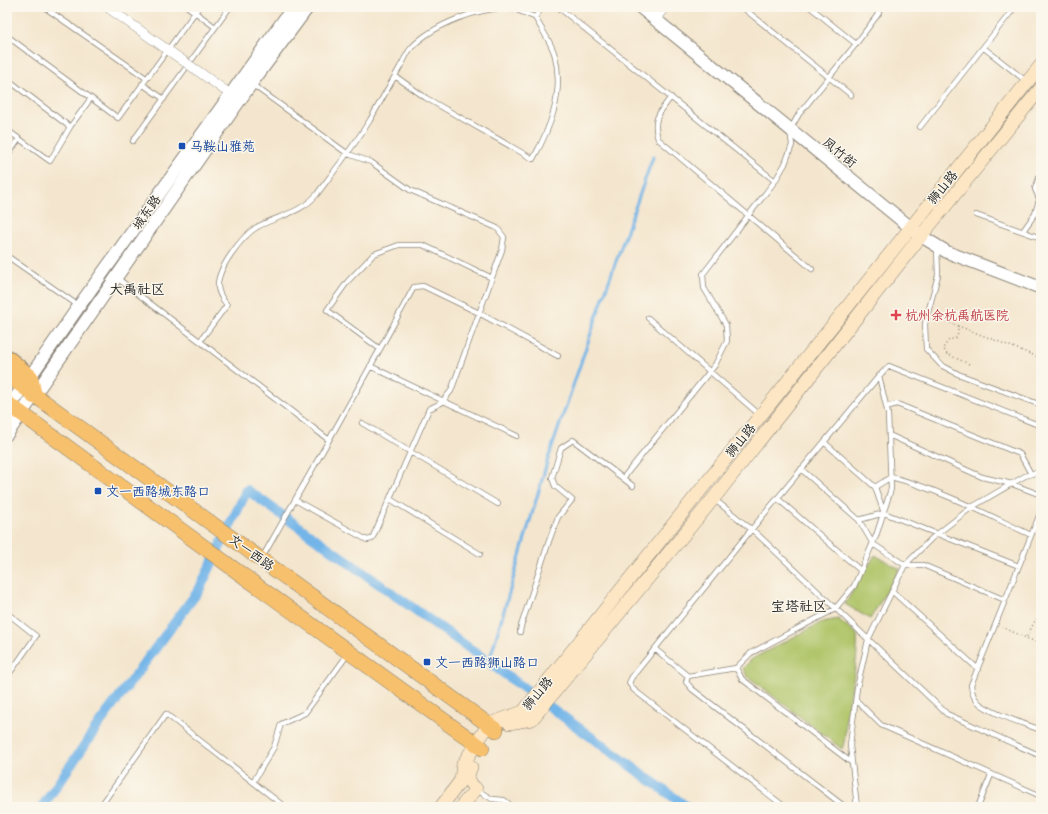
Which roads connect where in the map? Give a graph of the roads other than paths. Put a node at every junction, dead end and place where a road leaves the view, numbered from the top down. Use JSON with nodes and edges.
{"nodes":[{"id":1,"x":44,"y":7,"type":"edge"},
{"id":2,"x":107,"y":7,"type":"edge"},
{"id":3,"x":188,"y":7,"type":"edge"},
{"id":4,"x":199,"y":7,"type":"edge"},
{"id":5,"x":230,"y":7,"type":"edge"},
{"id":6,"x":293,"y":7,"type":"edge"},
{"id":7,"x":308,"y":7,"type":"edge"},
{"id":8,"x":543,"y":7,"type":"edge"},
{"id":9,"x":558,"y":7,"type":"edge"},
{"id":10,"x":640,"y":7,"type":"edge"},
{"id":11,"x":665,"y":7,"type":"edge"},
{"id":12,"x":742,"y":7,"type":"edge"},
{"id":13,"x":810,"y":7,"type":"edge"},
{"id":14,"x":872,"y":7,"type":"edge"},
{"id":15,"x":1015,"y":7,"type":"edge"},
{"id":16,"x":195,"y":12,"type":"junction"},
{"id":17,"x":535,"y":18,"type":"junction"},
{"id":18,"x":655,"y":19,"type":"junction"},
{"id":19,"x":215,"y":27,"type":"junction"},
{"id":20,"x":7,"y":36,"type":"edge"},
{"id":21,"x":856,"y":44,"type":"junction"},
{"id":22,"x":984,"y":48,"type":"junction"},
{"id":23,"x":167,"y":49,"type":"junction"},
{"id":24,"x":1041,"y":65,"type":"edge"},
{"id":25,"x":395,"y":76,"type":"junction"},
{"id":26,"x":146,"y":78,"type":"junction"},
{"id":27,"x":7,"y":79,"type":"edge"},
{"id":28,"x":829,"y":79,"type":"junction"},
{"id":29,"x":1027,"y":82,"type":"junction"},
{"id":30,"x":142,"y":84,"type":"junction"},
{"id":31,"x":252,"y":84,"type":"junction"},
{"id":32,"x":1041,"y":88,"type":"edge"},
{"id":33,"x":230,"y":94,"type":"junction"},
{"id":34,"x":852,"y":95,"type":"dead end"},
{"id":35,"x":671,"y":97,"type":"junction"},
{"id":36,"x":91,"y":98,"type":"junction"},
{"id":37,"x":164,"y":99,"type":"junction"},
{"id":38,"x":70,"y":127,"type":"junction"},
{"id":39,"x":920,"y":127,"type":"dead end"},
{"id":40,"x":7,"y":130,"type":"edge"},
{"id":41,"x":790,"y":130,"type":"junction"},
{"id":42,"x":19,"y":139,"type":"junction"},
{"id":43,"x":133,"y":141,"type":"dead end"},
{"id":44,"x":348,"y":154,"type":"junction"},
{"id":45,"x":7,"y":156,"type":"edge"},
{"id":46,"x":1041,"y":171,"type":"edge"},
{"id":47,"x":775,"y":181,"type":"junction"},
{"id":48,"x":1040,"y":201,"type":"edge"},
{"id":49,"x":976,"y":215,"type":"dead end"},
{"id":50,"x":748,"y":216,"type":"junction"},
{"id":51,"x":910,"y":226,"type":"junction"},
{"id":52,"x":1023,"y":232,"type":"junction"},
{"id":53,"x":920,"y":236,"type":"junction"},
{"id":54,"x":1041,"y":238,"type":"edge"},
{"id":55,"x":937,"y":246,"type":"junction"},
{"id":56,"x":7,"y":256,"type":"edge"},
{"id":57,"x":812,"y":269,"type":"dead end"},
{"id":58,"x":117,"y":278,"type":"junction"},
{"id":59,"x":492,"y":278,"type":"junction"},
{"id":60,"x":1041,"y":288,"type":"edge"},
{"id":61,"x":79,"y":306,"type":"junction"},
{"id":62,"x":479,"y":313,"type":"junction"},
{"id":63,"x":648,"y":318,"type":"dead end"},
{"id":64,"x":200,"y":341,"type":"junction"},
{"id":65,"x":380,"y":349,"type":"junction"},
{"id":66,"x":558,"y":356,"type":"dead end"},
{"id":67,"x":7,"y":358,"type":"edge"},
{"id":68,"x":370,"y":366,"type":"junction"},
{"id":69,"x":709,"y":372,"type":"junction"},
{"id":70,"x":7,"y":375,"type":"edge"},
{"id":71,"x":879,"y":376,"type":"junction"},
{"id":72,"x":29,"y":386,"type":"junction"},
{"id":73,"x":442,"y":401,"type":"junction"},
{"id":74,"x":1041,"y":405,"type":"edge"},
{"id":75,"x":886,"y":407,"type":"junction"},
{"id":76,"x":11,"y":409,"type":"edge"},
{"id":77,"x":760,"y":415,"type":"junction"},
{"id":78,"x":362,"y":423,"type":"dead end"},
{"id":79,"x":1041,"y":426,"type":"edge"},
{"id":80,"x":7,"y":434,"type":"edge"},
{"id":81,"x":889,"y":435,"type":"junction"},
{"id":82,"x":516,"y":436,"type":"dead end"},
{"id":83,"x":329,"y":440,"type":"junction"},
{"id":84,"x":824,"y":442,"type":"junction"},
{"id":85,"x":410,"y":453,"type":"junction"},
{"id":86,"x":801,"y":469,"type":"junction"},
{"id":87,"x":1041,"y":471,"type":"edge"},
{"id":88,"x":1031,"y":474,"type":"junction"},
{"id":89,"x":891,"y":477,"type":"junction"},
{"id":90,"x":623,"y":478,"type":"junction"},
{"id":91,"x":1012,"y":484,"type":"junction"},
{"id":92,"x":633,"y":486,"type":"dead end"},
{"id":93,"x":875,"y":487,"type":"junction"},
{"id":94,"x":1041,"y":495,"type":"edge"},
{"id":95,"x":778,"y":498,"type":"junction"},
{"id":96,"x":390,"y":499,"type":"junction"},
{"id":97,"x":713,"y":499,"type":"junction"},
{"id":98,"x":295,"y":500,"type":"junction"},
{"id":99,"x":498,"y":504,"type":"dead end"},
{"id":100,"x":972,"y":507,"type":"junction"},
{"id":101,"x":1041,"y":512,"type":"edge"},
{"id":102,"x":884,"y":513,"type":"junction"},
{"id":103,"x":859,"y":520,"type":"junction"},
{"id":104,"x":751,"y":530,"type":"junction"},
{"id":105,"x":938,"y":534,"type":"junction"},
{"id":106,"x":1031,"y":535,"type":"junction"},
{"id":107,"x":873,"y":544,"type":"junction"},
{"id":108,"x":480,"y":554,"type":"dead end"},
{"id":109,"x":257,"y":556,"type":"junction"},
{"id":110,"x":905,"y":565,"type":"junction"},
{"id":111,"x":1019,"y":566,"type":"junction"},
{"id":112,"x":860,"y":570,"type":"junction"},
{"id":113,"x":892,"y":591,"type":"junction"},
{"id":114,"x":1006,"y":600,"type":"junction"},
{"id":115,"x":835,"y":609,"type":"junction"},
{"id":116,"x":7,"y":613,"type":"edge"},
{"id":117,"x":520,"y":632,"type":"dead end"},
{"id":118,"x":868,"y":640,"type":"junction"},
{"id":119,"x":655,"y":649,"type":"junction"},
{"id":120,"x":349,"y":653,"type":"junction"},
{"id":121,"x":736,"y":668,"type":"junction"},
{"id":122,"x":978,"y":669,"type":"junction"},
{"id":123,"x":688,"y":676,"type":"junction"},
{"id":124,"x":7,"y":677,"type":"edge"},
{"id":125,"x":553,"y":684,"type":"junction"},
{"id":126,"x":856,"y":700,"type":"junction"},
{"id":127,"x":493,"y":727,"type":"junction"},
{"id":128,"x":1041,"y":730,"type":"edge"},
{"id":129,"x":479,"y":746,"type":"junction"},
{"id":130,"x":1041,"y":756,"type":"edge"},
{"id":131,"x":852,"y":763,"type":"junction"},
{"id":132,"x":991,"y":776,"type":"junction"},
{"id":133,"x":253,"y":782,"type":"junction"},
{"id":134,"x":476,"y":789,"type":"junction"},
{"id":135,"x":1041,"y":796,"type":"edge"},
{"id":136,"x":100,"y":807,"type":"edge"},
{"id":137,"x":285,"y":807,"type":"edge"},
{"id":138,"x":441,"y":807,"type":"edge"},
{"id":139,"x":461,"y":807,"type":"edge"},
{"id":140,"x":513,"y":807,"type":"edge"},
{"id":141,"x":785,"y":807,"type":"edge"},
{"id":142,"x":845,"y":807,"type":"edge"},
{"id":143,"x":857,"y":807,"type":"edge"},
{"id":144,"x":978,"y":807,"type":"edge"}],
"edges":[{"from":1,"to":26,"type":"lane"},
{"from":2,"to":23,"type":"street"},
{"from":3,"to":16,"type":"lane"},
{"from":4,"to":16,"type":"lane"},
{"from":5,"to":19,"type":"lane"},
{"from":6,"to":33,"type":"street","name":"城东路"},
{"from":7,"to":31,"type":"street","name":"城东路"},
{"from":8,"to":17,"type":"lane"},
{"from":9,"to":35,"type":"lane"},
{"from":10,"to":18,"type":"street","name":"凤竹街"},
{"from":11,"to":18,"type":"street"},
{"from":12,"to":28,"type":"lane"},
{"from":13,"to":21,"type":"lane"},
{"from":14,"to":21,"type":"lane"},
{"from":15,"to":22,"type":"lane"},
{"from":16,"to":19,"type":"lane"},
{"from":16,"to":23,"type":"lane"},
{"from":17,"to":25,"type":"lane"},
{"from":17,"to":25,"type":"lane"},
{"from":18,"to":41,"type":"street","name":"凤竹街"},
{"from":19,"to":37,"type":"lane"},
{"from":20,"to":36,"type":"lane"},
{"from":21,"to":28,"type":"lane"},
{"from":22,"to":29,"type":"lane"},
{"from":22,"to":39,"type":"lane"},
{"from":23,"to":26,"type":"lane"},
{"from":23,"to":33,"type":"street","bridge":true},
{"from":24,"to":29,"type":"main road","name":"狮山路"},
{"from":25,"to":44,"type":"lane"},
{"from":26,"to":30,"type":"lane"},
{"from":27,"to":38,"type":"lane"},
{"from":28,"to":34,"type":"lane"},
{"from":28,"to":41,"type":"lane"},
{"from":29,"to":51,"type":"main road","name":"狮山路"},
{"from":30,"to":36,"type":"lane"},
{"from":30,"to":37,"type":"lane"},
{"from":31,"to":44,"type":"lane"},
{"from":31,"to":58,"type":"street","name":"城东路"},
{"from":32,"to":53,"type":"main road","name":"狮山路"},
{"from":33,"to":61,"type":"street","name":"城东路"},
{"from":35,"to":47,"type":"lane"},
{"from":35,"to":50,"type":"lane"},
{"from":36,"to":38,"type":"lane"},
{"from":37,"to":43,"type":"lane"},
{"from":38,"to":42,"type":"lane"},
{"from":40,"to":42,"type":"lane"},
{"from":41,"to":47,"type":"lane"},
{"from":41,"to":51,"type":"street","name":"凤竹街"},
{"from":42,"to":45,"type":"lane"},
{"from":44,"to":59,"type":"lane"},
{"from":44,"to":64,"type":"lane"},
{"from":46,"to":48,"type":"lane"},
{"from":47,"to":50,"type":"lane"},
{"from":48,"to":52,"type":"lane"},
{"from":49,"to":52,"type":"lane"},
{"from":50,"to":57,"type":"lane"},
{"from":50,"to":69,"type":"lane"},
{"from":51,"to":53,"type":"street","name":"凤竹街"},
{"from":51,"to":77,"type":"main road","name":"狮山路"},
{"from":52,"to":54,"type":"lane"},
{"from":53,"to":55,"type":"street","name":"凤竹街"},
{"from":53,"to":97,"type":"main road","name":"狮山路"},
{"from":55,"to":60,"type":"street","name":"凤竹街"},
{"from":55,"to":74,"type":"lane"},
{"from":56,"to":61,"type":"lane"},
{"from":58,"to":64,"type":"lane"},
{"from":58,"to":72,"type":"street","name":"城东路"},
{"from":59,"to":62,"type":"lane"},
{"from":59,"to":65,"type":"lane"},
{"from":61,"to":72,"type":"street","name":"城东路"},
{"from":62,"to":65,"type":"lane"},
{"from":62,"to":66,"type":"lane"},
{"from":62,"to":73,"type":"lane"},
{"from":63,"to":69,"type":"lane"},
{"from":64,"to":83,"type":"lane"},
{"from":65,"to":68,"type":"lane"},
{"from":67,"to":72,"type":"highway"},
{"from":68,"to":73,"type":"lane"},
{"from":68,"to":83,"type":"lane"},
{"from":69,"to":77,"type":"lane"},
{"from":69,"to":90,"type":"lane"},
{"from":70,"to":72,"type":"main road","name":"文一西路"},
{"from":71,"to":75,"type":"lane"},
{"from":71,"to":79,"type":"lane"},
{"from":71,"to":84,"type":"lane"},
{"from":72,"to":76,"type":"street","name":"城东路"},
{"from":72,"to":109,"type":"main road","name":"文一西路"},
{"from":73,"to":82,"type":"lane"},
{"from":73,"to":85,"type":"lane"},
{"from":75,"to":81,"type":"lane"},
{"from":75,"to":88,"type":"lane"},
{"from":76,"to":80,"type":"street","name":"城东路"},
{"from":76,"to":120,"type":"main road","name":"文一西路"},
{"from":77,"to":125,"type":"main road","name":"狮山路"},
{"from":78,"to":85,"type":"lane"},
{"from":81,"to":89,"type":"lane"},
{"from":81,"to":91,"type":"lane"},
{"from":83,"to":98,"type":"lane"},
{"from":84,"to":86,"type":"lane"},
{"from":84,"to":93,"type":"lane"},
{"from":85,"to":96,"type":"lane"},
{"from":85,"to":99,"type":"lane"},
{"from":86,"to":95,"type":"lane"},
{"from":86,"to":103,"type":"lane"},
{"from":87,"to":88,"type":"lane"},
{"from":88,"to":91,"type":"lane"},
{"from":89,"to":93,"type":"lane"},
{"from":89,"to":100,"type":"lane"},
{"from":89,"to":102,"type":"lane"},
{"from":90,"to":92,"type":"lane"},
{"from":90,"to":117,"type":"lane"},
{"from":91,"to":94,"type":"lane"},
{"from":91,"to":100,"type":"lane"},
{"from":93,"to":102,"type":"lane"},
{"from":95,"to":104,"type":"lane"},
{"from":95,"to":112,"type":"lane"},
{"from":96,"to":98,"type":"lane"},
{"from":96,"to":108,"type":"lane"},
{"from":97,"to":104,"type":"lane"},
{"from":97,"to":125,"type":"main road","name":"狮山路"},
{"from":98,"to":109,"type":"lane"},
{"from":100,"to":105,"type":"lane"},
{"from":100,"to":106,"type":"lane"},
{"from":101,"to":106,"type":"lane"},
{"from":102,"to":103,"type":"lane"},
{"from":102,"to":105,"type":"lane"},
{"from":102,"to":107,"type":"lane"},
{"from":103,"to":107,"type":"lane"},
{"from":104,"to":115,"type":"lane"},
{"from":104,"to":119,"type":"lane"},
{"from":105,"to":110,"type":"lane"},
{"from":105,"to":111,"type":"lane"},
{"from":106,"to":111,"type":"lane"},
{"from":107,"to":110,"type":"lane"},
{"from":107,"to":112,"type":"lane"},
{"from":109,"to":127,"type":"main road","name":"文一西路"},
{"from":110,"to":113,"type":"lane"},
{"from":110,"to":114,"type":"lane"},
{"from":111,"to":114,"type":"lane"},
{"from":112,"to":115,"type":"lane"},
{"from":113,"to":118,"type":"lane"},
{"from":113,"to":122,"type":"lane"},
{"from":114,"to":122,"type":"lane"},
{"from":115,"to":118,"type":"lane"},
{"from":115,"to":121,"type":"lane"},
{"from":116,"to":124,"type":"lane"},
{"from":118,"to":126,"type":"lane"},
{"from":118,"to":130,"type":"lane"},
{"from":119,"to":123,"type":"lane"},
{"from":119,"to":141,"type":"lane"},
{"from":120,"to":129,"type":"main road","name":"文一西路"},
{"from":120,"to":133,"type":"lane"},
{"from":121,"to":123,"type":"lane"},
{"from":121,"to":131,"type":"lane"},
{"from":122,"to":128,"type":"lane"},
{"from":123,"to":142,"type":"lane"},
{"from":125,"to":127,"type":"main road","name":"狮山路"},
{"from":126,"to":131,"type":"lane"},
{"from":126,"to":132,"type":"lane"},
{"from":127,"to":129,"type":"main road"},
{"from":129,"to":134,"type":"main road"},
{"from":129,"to":138,"type":"main road"},
{"from":131,"to":143,"type":"lane"},
{"from":132,"to":135,"type":"lane"},
{"from":132,"to":144,"type":"lane"},
{"from":133,"to":136,"type":"lane"},
{"from":133,"to":137,"type":"lane"},
{"from":134,"to":139,"type":"main road"},
{"from":134,"to":140,"type":"lane"}]}
